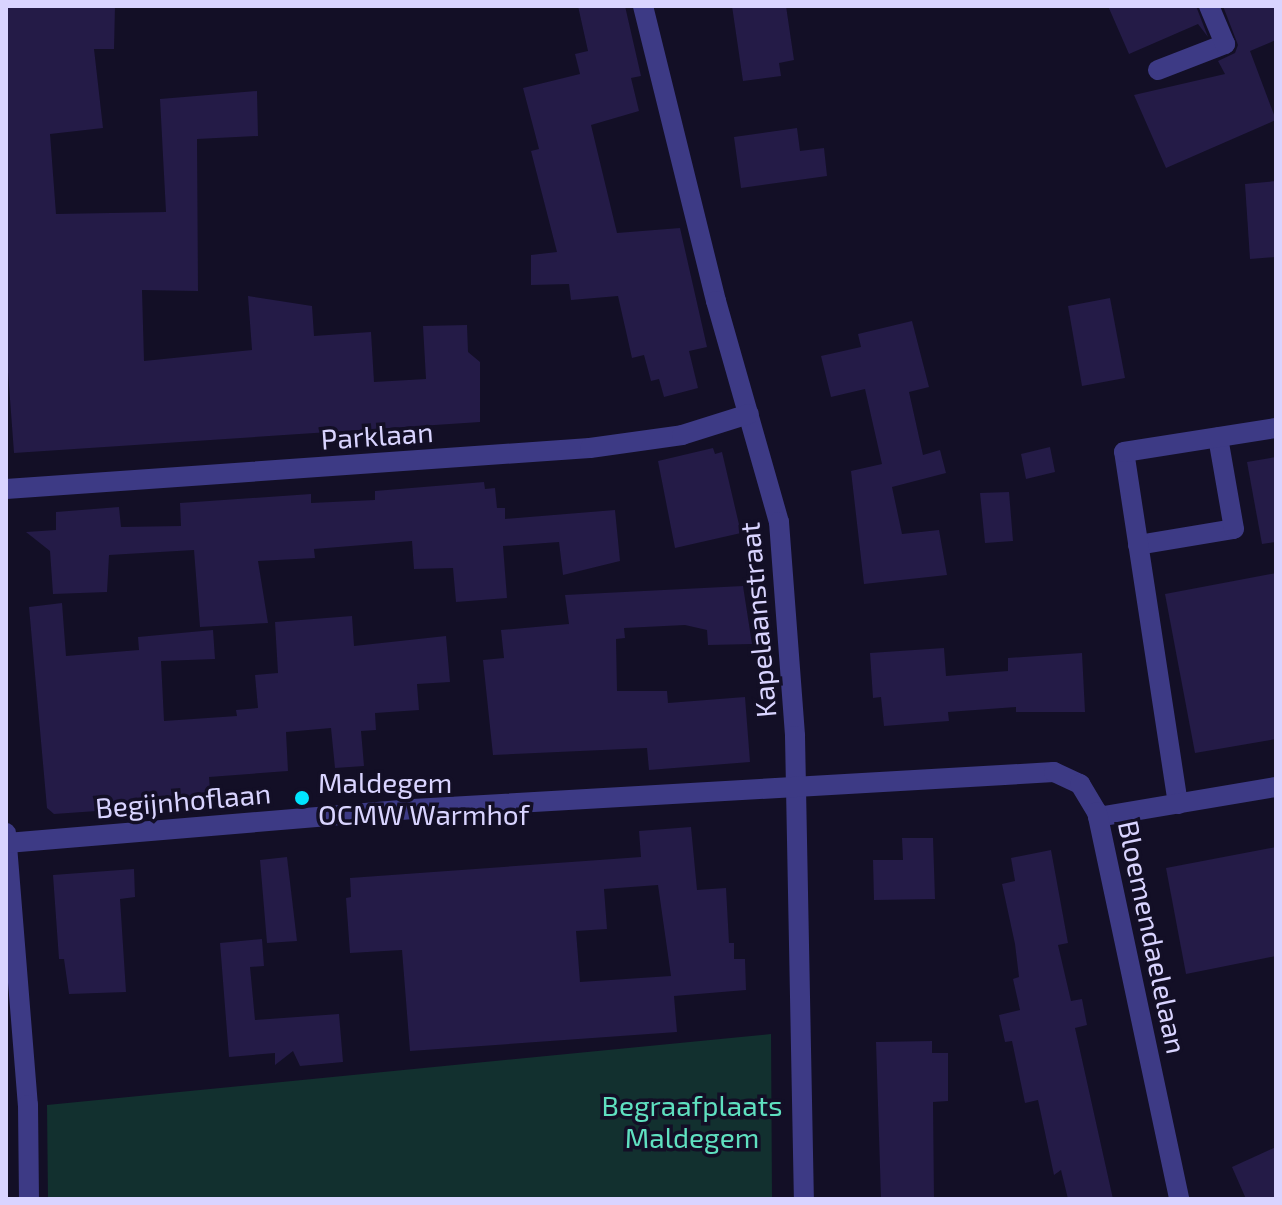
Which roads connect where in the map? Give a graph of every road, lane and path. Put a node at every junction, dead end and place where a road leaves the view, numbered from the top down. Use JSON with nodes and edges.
{"nodes":[{"id":1,"x":643,"y":6,"type":"edge"},
{"id":2,"x":1209,"y":6,"type":"edge"},
{"id":3,"x":1158,"y":70,"type":"dead end"},
{"id":4,"x":749,"y":414,"type":"junction"},
{"id":5,"x":1276,"y":428,"type":"edge"},
{"id":6,"x":1218,"y":437,"type":"junction"},
{"id":7,"x":6,"y":489,"type":"edge"},
{"id":8,"x":1138,"y":545,"type":"junction"},
{"id":9,"x":795,"y":787,"type":"junction"},
{"id":10,"x":1276,"y":787,"type":"edge"},
{"id":11,"x":1178,"y":804,"type":"junction"},
{"id":12,"x":1098,"y":817,"type":"junction"},
{"id":13,"x":6,"y":833,"type":"edge"},
{"id":14,"x":7,"y":843,"type":"edge"},
{"id":15,"x":29,"y":1199,"type":"edge"},
{"id":16,"x":804,"y":1199,"type":"edge"},
{"id":17,"x":1179,"y":1199,"type":"edge"}],
"edges":[{"from":1,"to":4,"type":"street","name":"Kapelaanstraat"},
{"from":2,"to":3,"type":"street"},
{"from":4,"to":7,"type":"street","name":"Parklaan"},
{"from":4,"to":9,"type":"street","name":"Kapelaanstraat"},
{"from":5,"to":6,"type":"street"},
{"from":6,"to":8,"type":"street"},
{"from":6,"to":8,"type":"street"},
{"from":8,"to":11,"type":"street"},
{"from":9,"to":12,"type":"street","name":"Bloemendaelelaan"},
{"from":9,"to":14,"type":"street","name":"Begijnhoflaan"},
{"from":9,"to":16,"type":"street","name":"Kapelaanstraat"},
{"from":10,"to":11,"type":"street"},
{"from":11,"to":12,"type":"street"},
{"from":12,"to":17,"type":"street","name":"Bloemendaelelaan"},
{"from":13,"to":14,"type":"street"},
{"from":14,"to":15,"type":"street"}]}
